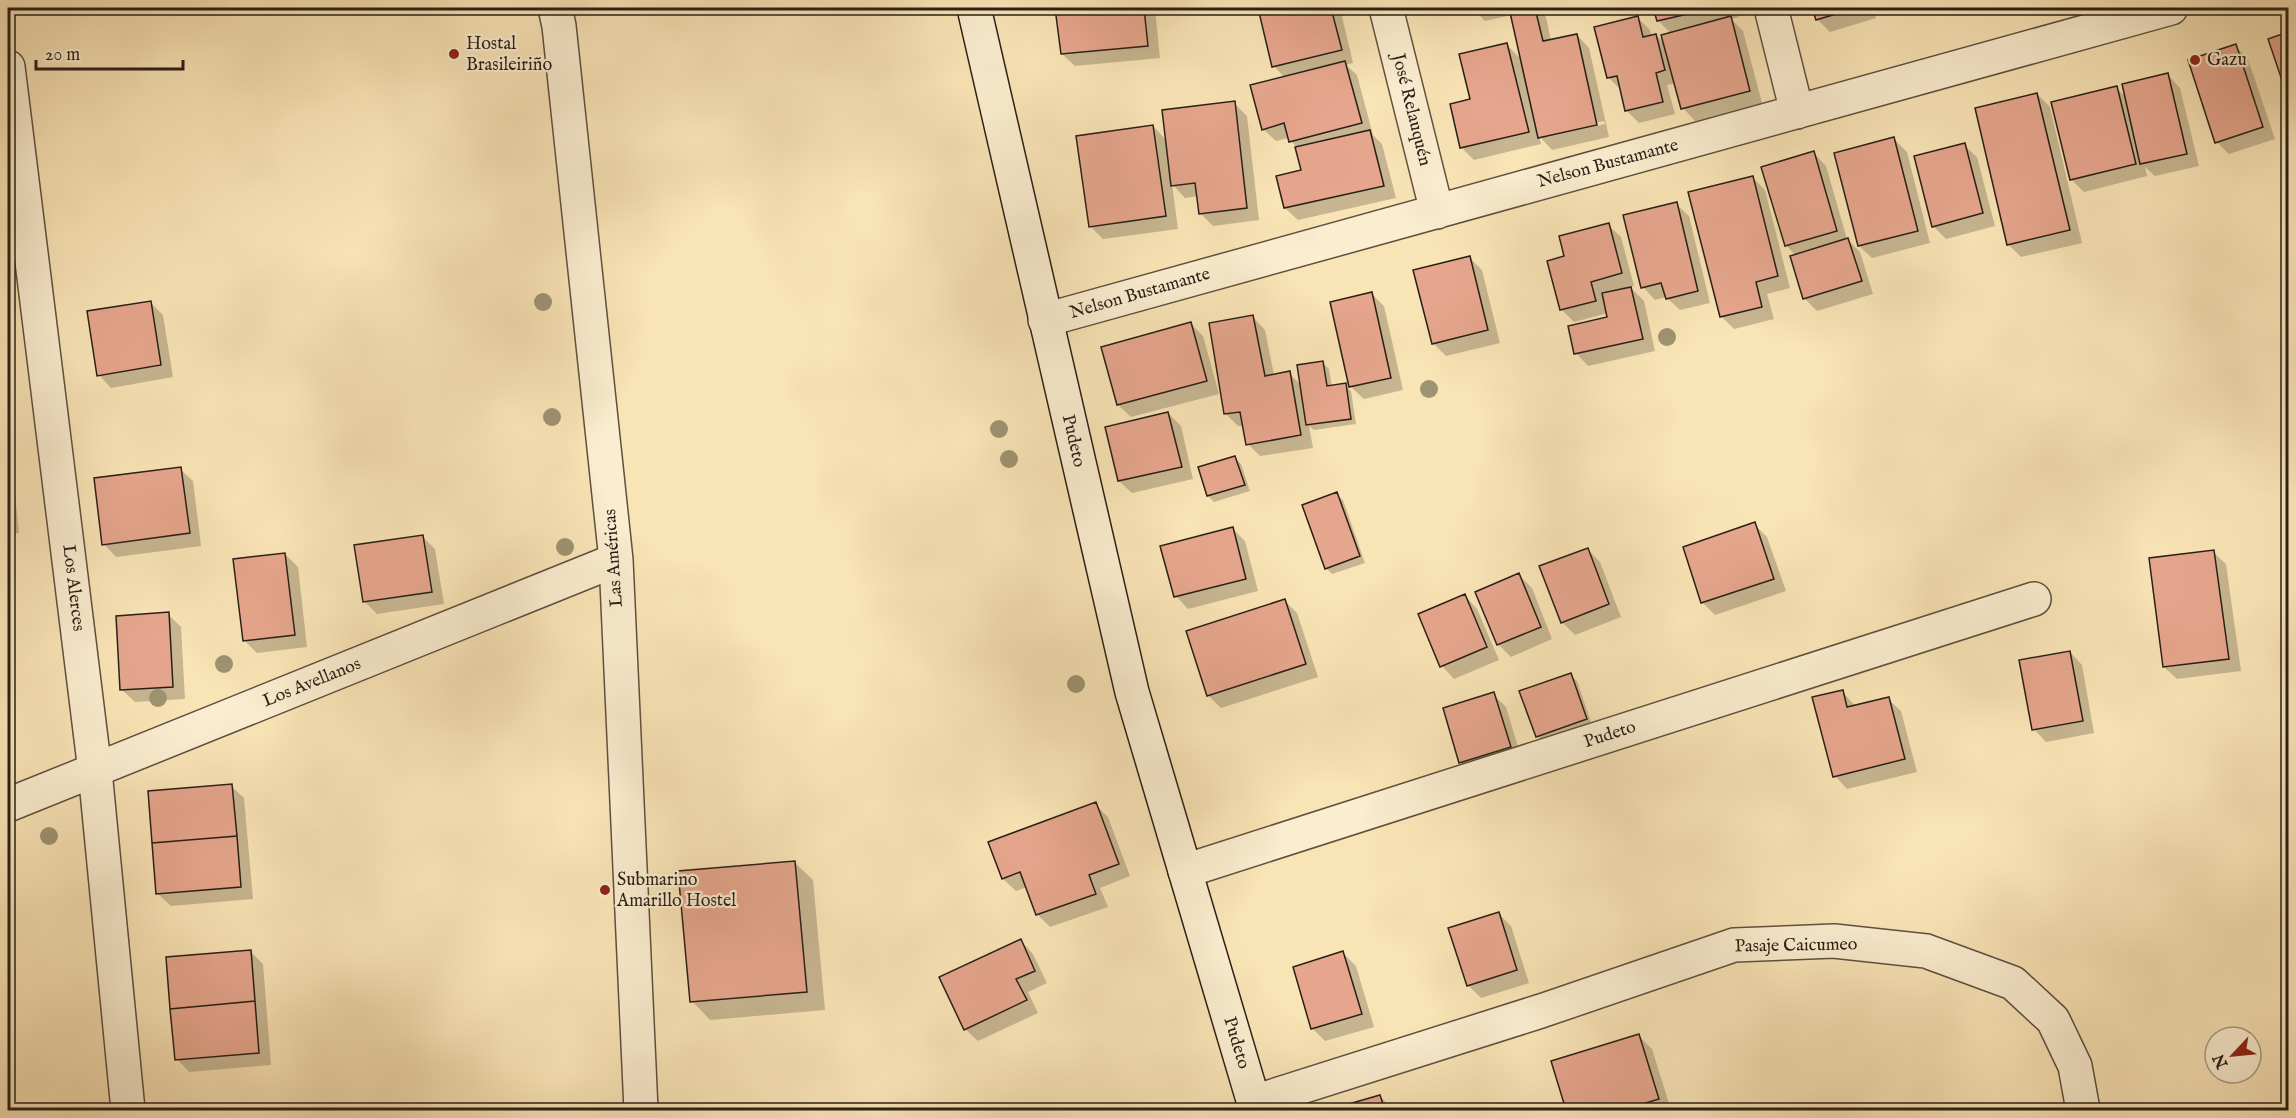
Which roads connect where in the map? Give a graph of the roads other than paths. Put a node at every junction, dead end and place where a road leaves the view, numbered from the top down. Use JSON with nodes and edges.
{"nodes":[{"id":1,"x":555,"y":8,"type":"edge"},
{"id":2,"x":974,"y":8,"type":"edge"},
{"id":3,"x":1386,"y":8,"type":"edge"},
{"id":4,"x":1771,"y":8,"type":"edge"},
{"id":5,"x":2171,"y":8,"type":"edge"},
{"id":6,"x":8,"y":67,"type":"edge"},
{"id":7,"x":1797,"y":112,"type":"junction"},
{"id":8,"x":1437,"y":212,"type":"junction"},
{"id":9,"x":1045,"y":320,"type":"junction"},
{"id":10,"x":616,"y":560,"type":"junction"},
{"id":11,"x":2034,"y":599,"type":"dead end"},
{"id":12,"x":95,"y":771,"type":"junction"},
{"id":13,"x":8,"y":805,"type":"edge"},
{"id":14,"x":1185,"y":872,"type":"junction"},
{"id":15,"x":1255,"y":1106,"type":"edge"},
{"id":16,"x":128,"y":1110,"type":"edge"},
{"id":17,"x":641,"y":1110,"type":"edge"},
{"id":18,"x":2083,"y":1110,"type":"edge"}],
"edges":[{"from":1,"to":10,"type":"street","name":"Las Américas"},
{"from":2,"to":9,"type":"street","name":"Pudeto"},
{"from":3,"to":8,"type":"street","name":"José Relauquén"},
{"from":4,"to":7,"type":"street"},
{"from":5,"to":7,"type":"street","name":"Nelson Bustamante"},
{"from":6,"to":12,"type":"street","name":"Los Alerces"},
{"from":7,"to":8,"type":"street","name":"Nelson Bustamante"},
{"from":8,"to":9,"type":"street","name":"Nelson Bustamante"},
{"from":9,"to":14,"type":"street","name":"Pudeto"},
{"from":10,"to":12,"type":"street","name":"Los Avellanos"},
{"from":10,"to":17,"type":"street","name":"Las Américas"},
{"from":11,"to":14,"type":"street","name":"Pudeto"},
{"from":12,"to":13,"type":"street","name":"Los Avellanos"},
{"from":12,"to":16,"type":"street","name":"Los Alerces"},
{"from":14,"to":15,"type":"street","name":"Pudeto"},
{"from":15,"to":18,"type":"street","name":"Pasaje Caicumeo"}]}
